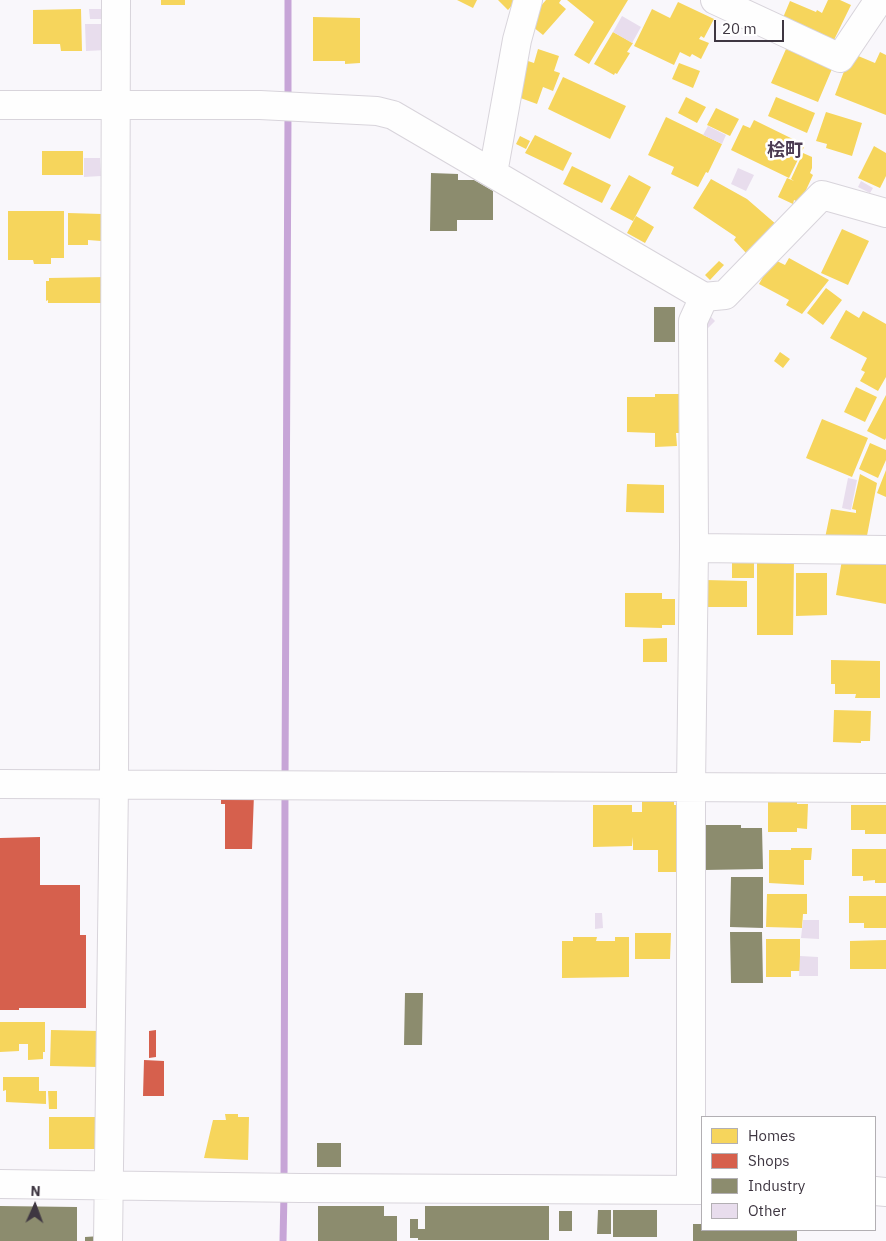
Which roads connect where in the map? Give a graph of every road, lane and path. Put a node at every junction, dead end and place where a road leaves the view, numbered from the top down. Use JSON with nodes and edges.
{"nodes":[{"id":1,"x":116,"y":0,"type":"edge"},
{"id":2,"x":528,"y":0,"type":"edge"},
{"id":3,"x":715,"y":0,"type":"edge"},
{"id":4,"x":878,"y":0,"type":"edge"},
{"id":5,"x":115,"y":104,"type":"junction"},
{"id":6,"x":0,"y":105,"type":"edge"},
{"id":7,"x":493,"y":173,"type":"junction"},
{"id":8,"x":885,"y":211,"type":"edge"},
{"id":9,"x":704,"y":297,"type":"junction"},
{"id":10,"x":694,"y":548,"type":"junction"},
{"id":11,"x":886,"y":550,"type":"edge"},
{"id":12,"x":0,"y":784,"type":"edge"},
{"id":13,"x":114,"y":784,"type":"junction"},
{"id":14,"x":692,"y":787,"type":"junction"},
{"id":15,"x":886,"y":788,"type":"edge"},
{"id":16,"x":0,"y":1184,"type":"edge"},
{"id":17,"x":108,"y":1186,"type":"junction"},
{"id":18,"x":697,"y":1190,"type":"edge"},
{"id":19,"x":108,"y":1241,"type":"edge"}],
"edges":[{"from":1,"to":5,"type":"street"},
{"from":2,"to":7,"type":"street"},
{"from":3,"to":4,"type":"street"},
{"from":5,"to":6,"type":"street"},
{"from":5,"to":7,"type":"street"},
{"from":5,"to":13,"type":"street"},
{"from":7,"to":9,"type":"street"},
{"from":8,"to":9,"type":"street"},
{"from":9,"to":10,"type":"street"},
{"from":10,"to":11,"type":"street"},
{"from":10,"to":14,"type":"street"},
{"from":12,"to":13,"type":"street"},
{"from":13,"to":14,"type":"street"},
{"from":13,"to":17,"type":"street"},
{"from":14,"to":15,"type":"street"},
{"from":14,"to":18,"type":"street"},
{"from":16,"to":17,"type":"street"},
{"from":17,"to":18,"type":"street"},
{"from":17,"to":19,"type":"street"}]}
